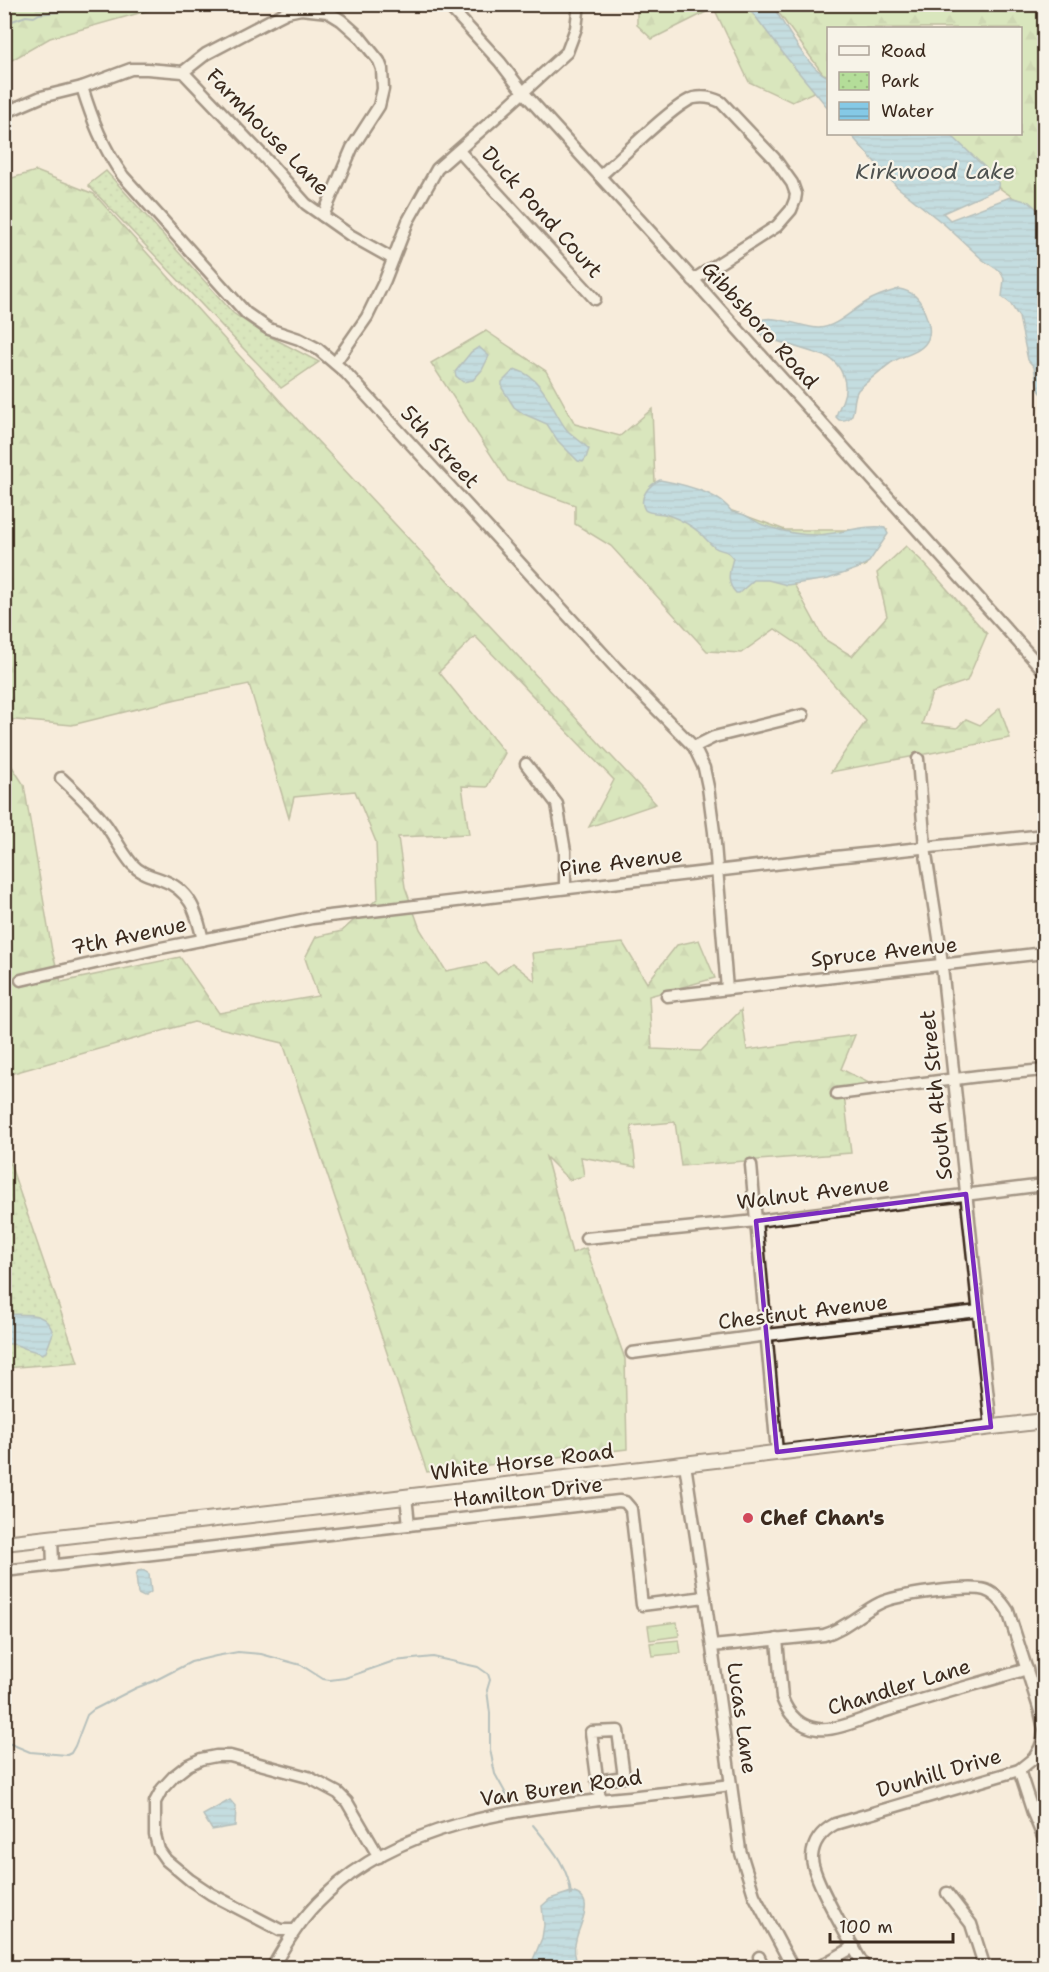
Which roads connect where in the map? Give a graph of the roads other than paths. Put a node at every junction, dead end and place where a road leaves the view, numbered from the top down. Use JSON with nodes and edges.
{"nodes":[{"id":1,"x":447,"y":4,"type":"edge"},
{"id":2,"x":579,"y":4,"type":"edge"},
{"id":3,"x":183,"y":72,"type":"junction"},
{"id":4,"x":82,"y":87,"type":"junction"},
{"id":5,"x":523,"y":92,"type":"junction"},
{"id":6,"x":4,"y":112,"type":"edge"},
{"id":7,"x":459,"y":151,"type":"junction"},
{"id":8,"x":600,"y":176,"type":"junction"},
{"id":9,"x":323,"y":216,"type":"junction"},
{"id":10,"x":393,"y":259,"type":"junction"},
{"id":11,"x":693,"y":280,"type":"junction"},
{"id":12,"x":595,"y":299,"type":"dead end"},
{"id":13,"x":335,"y":363,"type":"junction"},
{"id":14,"x":1044,"y":671,"type":"edge"},
{"id":15,"x":802,"y":715,"type":"dead end"},
{"id":16,"x":694,"y":747,"type":"junction"},
{"id":17,"x":918,"y":759,"type":"dead end"},
{"id":18,"x":526,"y":764,"type":"dead end"},
{"id":19,"x":61,"y":778,"type":"dead end"},
{"id":20,"x":1044,"y":835,"type":"edge"},
{"id":21,"x":925,"y":848,"type":"junction"},
{"id":22,"x":716,"y":871,"type":"junction"},
{"id":23,"x":565,"y":888,"type":"junction"},
{"id":24,"x":203,"y":940,"type":"junction"},
{"id":25,"x":1044,"y":953,"type":"edge"},
{"id":26,"x":942,"y":965,"type":"junction"},
{"id":27,"x":21,"y":980,"type":"dead end"},
{"id":28,"x":727,"y":989,"type":"junction"},
{"id":29,"x":667,"y":996,"type":"dead end"},
{"id":30,"x":1044,"y":1070,"type":"edge"},
{"id":31,"x":954,"y":1079,"type":"junction"},
{"id":32,"x":837,"y":1094,"type":"dead end"},
{"id":33,"x":751,"y":1166,"type":"dead end"},
{"id":34,"x":1044,"y":1185,"type":"edge"},
{"id":35,"x":966,"y":1194,"type":"junction"},
{"id":36,"x":756,"y":1221,"type":"junction"},
{"id":37,"x":586,"y":1238,"type":"dead end"},
{"id":38,"x":979,"y":1311,"type":"junction"},
{"id":39,"x":767,"y":1335,"type":"junction"},
{"id":40,"x":632,"y":1353,"type":"dead end"},
{"id":41,"x":1044,"y":1421,"type":"edge"},
{"id":42,"x":991,"y":1427,"type":"junction"},
{"id":43,"x":777,"y":1452,"type":"junction"},
{"id":44,"x":685,"y":1464,"type":"junction"},
{"id":45,"x":405,"y":1496,"type":"junction"},
{"id":46,"x":409,"y":1525,"type":"junction"},
{"id":47,"x":52,"y":1537,"type":"junction"},
{"id":48,"x":4,"y":1543,"type":"edge"},
{"id":49,"x":53,"y":1565,"type":"junction"},
{"id":50,"x":4,"y":1571,"type":"edge"},
{"id":51,"x":705,"y":1597,"type":"junction"},
{"id":52,"x":777,"y":1639,"type":"junction"},
{"id":53,"x":712,"y":1646,"type":"junction"},
{"id":54,"x":1027,"y":1669,"type":"junction"},
{"id":55,"x":1019,"y":1770,"type":"junction"},
{"id":56,"x":597,"y":1781,"type":"junction"},
{"id":57,"x":731,"y":1785,"type":"junction"},
{"id":58,"x":600,"y":1800,"type":"junction"},
{"id":59,"x":1044,"y":1839,"type":"edge"},
{"id":60,"x":379,"y":1857,"type":"junction"},
{"id":61,"x":947,"y":1893,"type":"dead end"},
{"id":62,"x":294,"y":1930,"type":"junction"},
{"id":63,"x":854,"y":1947,"type":"junction"},
{"id":64,"x":759,"y":1957,"type":"dead end"},
{"id":65,"x":272,"y":1968,"type":"edge"},
{"id":66,"x":764,"y":1968,"type":"edge"},
{"id":67,"x":793,"y":1968,"type":"edge"},
{"id":68,"x":816,"y":1968,"type":"edge"},
{"id":69,"x":865,"y":1968,"type":"edge"},
{"id":70,"x":985,"y":1968,"type":"edge"}],
"edges":[{"from":1,"to":5,"type":"street","name":"Gibbsboro Road"},
{"from":2,"to":5,"type":"street"},
{"from":3,"to":4,"type":"street","name":"Farmhouse Lane"},
{"from":3,"to":9,"type":"street","name":"Farmhouse Lane"},
{"from":3,"to":9,"type":"street"},
{"from":4,"to":6,"type":"street","name":"Farmhouse Lane"},
{"from":4,"to":13,"type":"street","name":"5th Street"},
{"from":5,"to":7,"type":"street"},
{"from":5,"to":8,"type":"street","name":"Gibbsboro Road"},
{"from":7,"to":10,"type":"street"},
{"from":7,"to":12,"type":"street","name":"Duck Pond Court"},
{"from":8,"to":11,"type":"street","name":"Gibbsboro Road"},
{"from":8,"to":11,"type":"street"},
{"from":9,"to":10,"type":"street","name":"Farmhouse Lane"},
{"from":10,"to":13,"type":"street"},
{"from":11,"to":14,"type":"street","name":"Gibbsboro Road"},
{"from":13,"to":16,"type":"street","name":"5th Street"},
{"from":15,"to":16,"type":"street"},
{"from":16,"to":22,"type":"street","name":"5th Street"},
{"from":17,"to":21,"type":"street","name":"South 4th Street"},
{"from":18,"to":23,"type":"street"},
{"from":19,"to":24,"type":"street","name":"7th Avenue"},
{"from":20,"to":21,"type":"street","name":"Pine Avenue"},
{"from":21,"to":22,"type":"street","name":"Pine Avenue"},
{"from":21,"to":26,"type":"street","name":"South 4th Street"},
{"from":22,"to":23,"type":"street","name":"Pine Avenue"},
{"from":22,"to":28,"type":"street","name":"5th Street"},
{"from":23,"to":24,"type":"street","name":"Pine Avenue"},
{"from":24,"to":27,"type":"street","name":"7th Avenue"},
{"from":25,"to":26,"type":"street","name":"Spruce Avenue"},
{"from":26,"to":28,"type":"street","name":"Spruce Avenue"},
{"from":26,"to":31,"type":"street","name":"South 4th Street"},
{"from":28,"to":29,"type":"street","name":"Spruce Avenue"},
{"from":30,"to":31,"type":"street"},
{"from":31,"to":32,"type":"street"},
{"from":31,"to":35,"type":"street","name":"South 4th Street"},
{"from":33,"to":36,"type":"street"},
{"from":34,"to":35,"type":"street","name":"Walnut Avenue"},
{"from":35,"to":36,"type":"street","name":"Walnut Avenue"},
{"from":35,"to":38,"type":"street","name":"South 4th Street"},
{"from":36,"to":37,"type":"street","name":"Walnut Avenue"},
{"from":36,"to":39,"type":"street"},
{"from":38,"to":39,"type":"street","name":"Chestnut Avenue"},
{"from":38,"to":42,"type":"street","name":"South 4th Street"},
{"from":39,"to":40,"type":"street","name":"Chestnut Avenue"},
{"from":39,"to":43,"type":"street"},
{"from":41,"to":42,"type":"main road","name":"White Horse Road"},
{"from":42,"to":43,"type":"main road","name":"White Horse Road"},
{"from":43,"to":44,"type":"main road","name":"White Horse Road"},
{"from":44,"to":45,"type":"main road","name":"White Horse Road"},
{"from":44,"to":51,"type":"street","name":"Lucas Lane"},
{"from":45,"to":46,"type":"street"},
{"from":45,"to":47,"type":"main road","name":"White Horse Road"},
{"from":46,"to":49,"type":"street","name":"Hamilton Drive"},
{"from":46,"to":51,"type":"street","name":"Hamilton Drive"},
{"from":47,"to":48,"type":"main road","name":"White Horse Road"},
{"from":47,"to":49,"type":"street"},
{"from":49,"to":50,"type":"street","name":"Hamilton Drive"},
{"from":51,"to":53,"type":"street","name":"Lucas Lane"},
{"from":52,"to":53,"type":"street","name":"Dunhill Drive"},
{"from":52,"to":54,"type":"street","name":"Dunhill Drive"},
{"from":52,"to":54,"type":"street","name":"Chandler Lane"},
{"from":53,"to":57,"type":"street","name":"Lucas Lane"},
{"from":54,"to":55,"type":"street","name":"Dunhill Drive"},
{"from":55,"to":59,"type":"street"},
{"from":55,"to":63,"type":"street","name":"Dunhill Drive"},
{"from":56,"to":56,"type":"street"},
{"from":56,"to":58,"type":"street"},
{"from":57,"to":58,"type":"street","name":"Van Buren Road"},
{"from":57,"to":67,"type":"street","name":"Lucas Lane"},
{"from":58,"to":60,"type":"street","name":"Van Buren Road"},
{"from":60,"to":62,"type":"street","name":"Van Buren Road"},
{"from":60,"to":62,"type":"street"},
{"from":61,"to":70,"type":"street"},
{"from":62,"to":65,"type":"street","name":"Van Buren Road"},
{"from":63,"to":68,"type":"street"},
{"from":63,"to":69,"type":"street","name":"Dunhill Drive"},
{"from":64,"to":66,"type":"street"}]}
